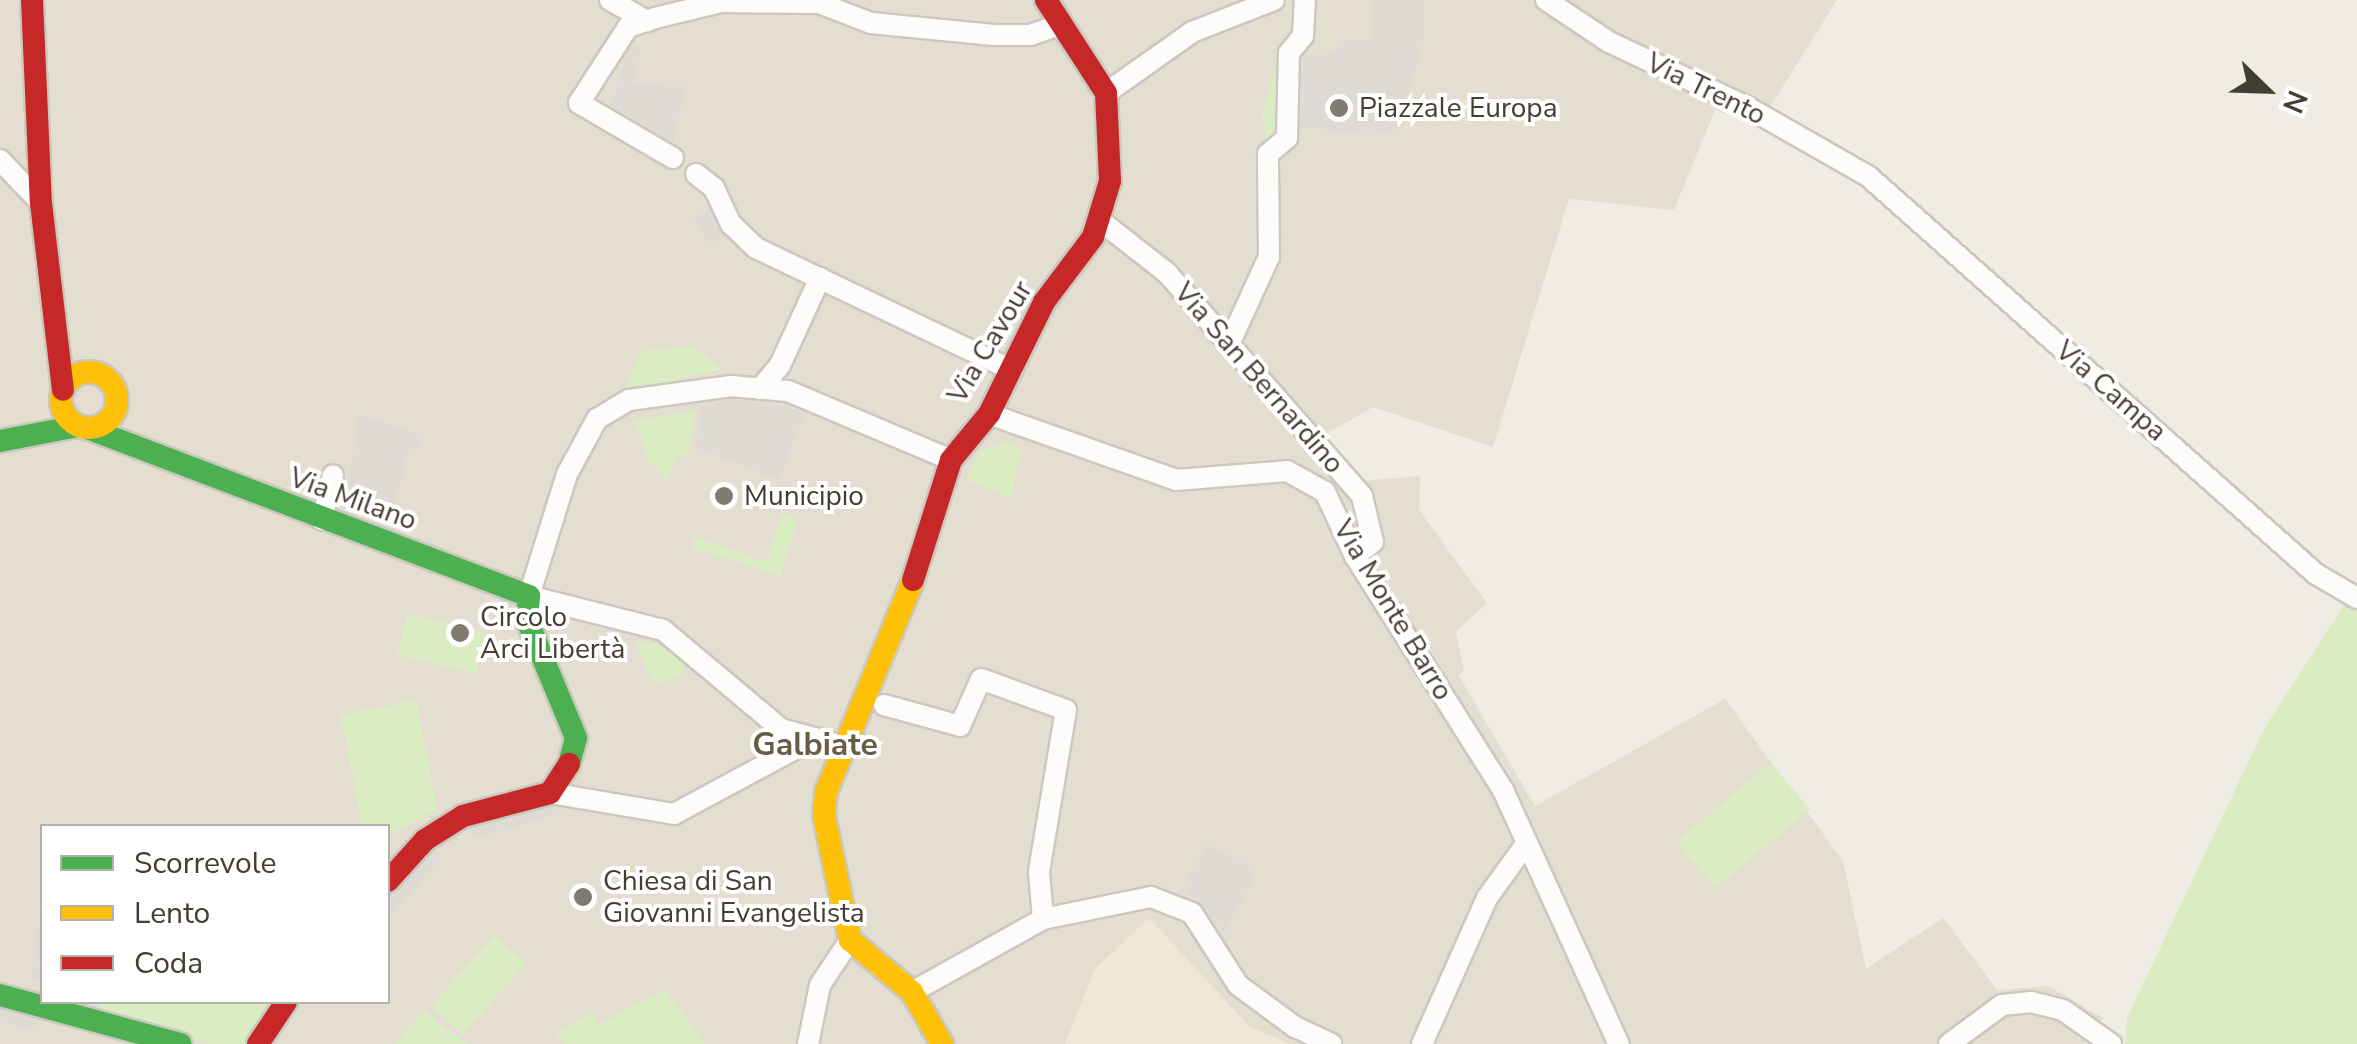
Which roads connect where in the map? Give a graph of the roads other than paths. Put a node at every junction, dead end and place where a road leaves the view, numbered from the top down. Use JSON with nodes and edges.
{"nodes":[{"id":1,"x":32,"y":0,"type":"edge"},
{"id":2,"x":610,"y":0,"type":"edge"},
{"id":3,"x":1046,"y":0,"type":"edge"},
{"id":4,"x":1274,"y":0,"type":"edge"},
{"id":5,"x":1304,"y":0,"type":"edge"},
{"id":6,"x":1546,"y":0,"type":"edge"},
{"id":7,"x":647,"y":21,"type":"junction"},
{"id":8,"x":1062,"y":24,"type":"junction"},
{"id":9,"x":1106,"y":93,"type":"junction"},
{"id":10,"x":672,"y":158,"type":"dead end"},
{"id":11,"x":0,"y":160,"type":"edge"},
{"id":12,"x":696,"y":174,"type":"dead end"},
{"id":13,"x":1868,"y":176,"type":"joint"},
{"id":14,"x":41,"y":203,"type":"junction"},
{"id":15,"x":1098,"y":219,"type":"junction"},
{"id":16,"x":820,"y":278,"type":"junction"},
{"id":17,"x":54,"y":319,"type":"junction"},
{"id":18,"x":1230,"y":342,"type":"junction"},
{"id":19,"x":1012,"y":370,"type":"junction"},
{"id":20,"x":89,"y":372,"type":"junction"},
{"id":21,"x":760,"y":389,"type":"junction"},
{"id":22,"x":62,"y":396,"type":"junction"},
{"id":23,"x":116,"y":406,"type":"junction"},
{"id":24,"x":989,"y":414,"type":"junction"},
{"id":25,"x":83,"y":427,"type":"junction"},
{"id":26,"x":8,"y":440,"type":"edge"},
{"id":27,"x":156,"y":456,"type":"junction"},
{"id":28,"x":951,"y":460,"type":"junction"},
{"id":29,"x":334,"y":475,"type":"dead end"},
{"id":30,"x":322,"y":520,"type":"junction"},
{"id":31,"x":1355,"y":556,"type":"junction"},
{"id":32,"x":529,"y":596,"type":"junction"},
{"id":33,"x":2357,"y":598,"type":"edge"},
{"id":34,"x":884,"y":705,"type":"dead end"},
{"id":35,"x":815,"y":738,"type":"junction"},
{"id":36,"x":843,"y":746,"type":"junction"},
{"id":37,"x":550,"y":793,"type":"junction"},
{"id":38,"x":1526,"y":844,"type":"junction"},
{"id":39,"x":390,"y":878,"type":"edge"},
{"id":40,"x":1043,"y":919,"type":"junction"},
{"id":41,"x":850,"y":940,"type":"junction"},
{"id":42,"x":912,"y":992,"type":"junction"},
{"id":43,"x":0,"y":995,"type":"edge"},
{"id":44,"x":285,"y":1004,"type":"edge"},
{"id":45,"x":180,"y":1044,"type":"edge"},
{"id":46,"x":258,"y":1044,"type":"edge"},
{"id":47,"x":808,"y":1044,"type":"edge"},
{"id":48,"x":942,"y":1044,"type":"edge"},
{"id":49,"x":1331,"y":1044,"type":"edge"},
{"id":50,"x":1422,"y":1044,"type":"edge"},
{"id":51,"x":1619,"y":1044,"type":"edge"},
{"id":52,"x":1949,"y":1044,"type":"edge"},
{"id":53,"x":2111,"y":1044,"type":"edge"}],
"edges":[{"from":1,"to":14,"type":"street"},
{"from":2,"to":7,"type":"street"},
{"from":3,"to":8,"type":"street"},
{"from":4,"to":9,"type":"street"},
{"from":5,"to":18,"type":"street"},
{"from":6,"to":13,"type":"street","name":"Via Trento"},
{"from":7,"to":8,"type":"street"},
{"from":7,"to":10,"type":"street"},
{"from":8,"to":9,"type":"street"},
{"from":9,"to":15,"type":"street","name":"Via Cavour"},
{"from":11,"to":14,"type":"street"},
{"from":12,"to":16,"type":"street"},
{"from":13,"to":33,"type":"street","name":"Via Campa"},
{"from":14,"to":17,"type":"street"},
{"from":15,"to":18,"type":"street","name":"Via San Bernardino"},
{"from":15,"to":19,"type":"street","name":"Via Cavour"},
{"from":16,"to":19,"type":"street"},
{"from":16,"to":21,"type":"street"},
{"from":17,"to":20,"type":"street"},
{"from":17,"to":22,"type":"street"},
{"from":18,"to":31,"type":"street","name":"Via San Bernardino"},
{"from":19,"to":24,"type":"street","name":"Via Cavour"},
{"from":20,"to":22,"type":"street"},
{"from":20,"to":23,"type":"street"},
{"from":21,"to":28,"type":"street"},
{"from":21,"to":32,"type":"street"},
{"from":22,"to":25,"type":"street"},
{"from":22,"to":26,"type":"street"},
{"from":23,"to":25,"type":"street"},
{"from":23,"to":27,"type":"street"},
{"from":24,"to":28,"type":"street","name":"Via Cavour"},
{"from":24,"to":31,"type":"street","name":"Via Monte Barro"},
{"from":25,"to":26,"type":"street"},
{"from":25,"to":27,"type":"street","name":"Via Milano"},
{"from":27,"to":30,"type":"street","name":"Via Milano"},
{"from":28,"to":36,"type":"street","name":"Via Cavour"},
{"from":29,"to":30,"type":"street"},
{"from":30,"to":32,"type":"street","name":"Via Milano"},
{"from":31,"to":38,"type":"street","name":"Via Monte Barro"},
{"from":32,"to":35,"type":"street"},
{"from":32,"to":37,"type":"street"},
{"from":34,"to":40,"type":"street"},
{"from":35,"to":36,"type":"street"},
{"from":35,"to":37,"type":"street"},
{"from":36,"to":41,"type":"street","name":"Via Cavour"},
{"from":37,"to":39,"type":"street"},
{"from":38,"to":50,"type":"street"},
{"from":38,"to":51,"type":"street","name":"Via Monte Barro"},
{"from":40,"to":42,"type":"street"},
{"from":40,"to":49,"type":"street"},
{"from":41,"to":42,"type":"street"},
{"from":41,"to":47,"type":"street"},
{"from":42,"to":48,"type":"street"},
{"from":43,"to":45,"type":"street"},
{"from":44,"to":46,"type":"street"},
{"from":52,"to":53,"type":"street"}]}
